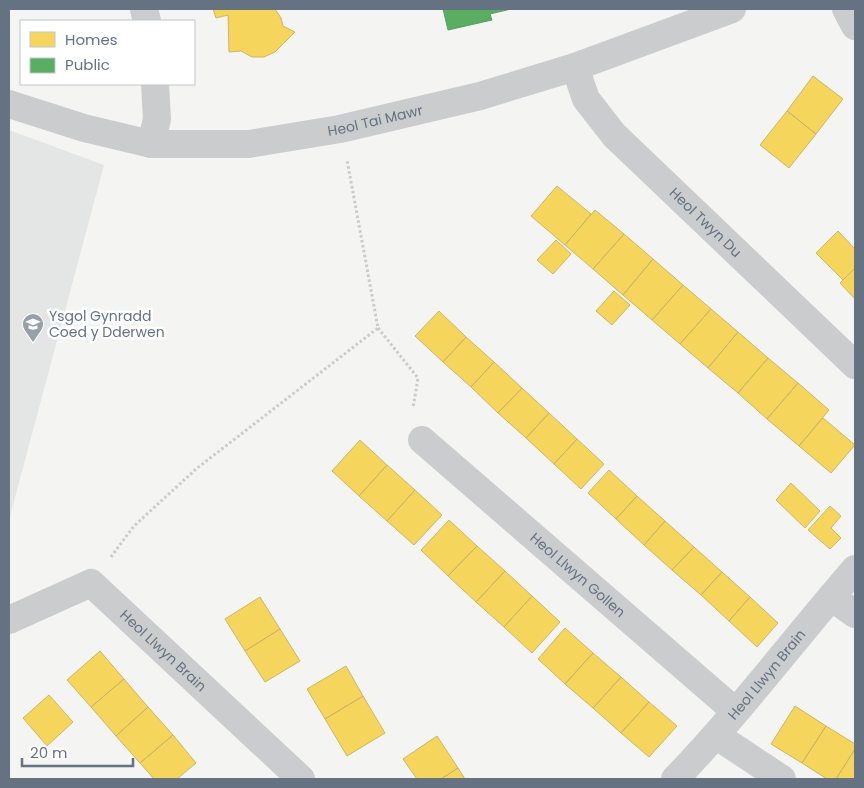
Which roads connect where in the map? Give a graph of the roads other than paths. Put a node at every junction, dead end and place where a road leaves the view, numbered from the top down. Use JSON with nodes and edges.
{"nodes":[{"id":1,"x":732,"y":9,"type":"edge"},
{"id":2,"x":846,"y":9,"type":"edge"},
{"id":3,"x":855,"y":26,"type":"edge"},
{"id":4,"x":575,"y":67,"type":"junction"},
{"id":5,"x":155,"y":85,"type":"edge"},
{"id":6,"x":9,"y":104,"type":"edge"},
{"id":7,"x":151,"y":144,"type":"junction"},
{"id":8,"x":855,"y":365,"type":"edge"},
{"id":9,"x":422,"y":440,"type":"road end"},
{"id":10,"x":855,"y":569,"type":"edge"},
{"id":11,"x":831,"y":597,"type":"junction"},
{"id":12,"x":855,"y":614,"type":"edge"},
{"id":13,"x":9,"y":620,"type":"edge"},
{"id":14,"x":735,"y":711,"type":"junction"},
{"id":15,"x":717,"y":736,"type":"junction"},
{"id":16,"x":301,"y":779,"type":"edge"},
{"id":17,"x":675,"y":779,"type":"edge"},
{"id":18,"x":782,"y":779,"type":"edge"}],
"edges":[{"from":1,"to":4,"type":"street","name":"Heol Tai Mawr"},
{"from":2,"to":3,"type":"street"},
{"from":4,"to":7,"type":"street","name":"Heol Tai Mawr"},
{"from":4,"to":8,"type":"street","name":"Heol Twyn Du"},
{"from":5,"to":7,"type":"street"},
{"from":6,"to":7,"type":"street","name":"Heol Tai Mawr"},
{"from":9,"to":14,"type":"street","name":"Heol Llwyn Gollen"},
{"from":10,"to":11,"type":"street","name":"Heol Llwyn Brain"},
{"from":11,"to":12,"type":"street"},
{"from":11,"to":14,"type":"street","name":"Heol Llwyn Brain"},
{"from":13,"to":16,"type":"street","name":"Heol Llwyn Brain"},
{"from":14,"to":15,"type":"street","name":"Heol Llwyn Brain"},
{"from":15,"to":17,"type":"street","name":"Heol Llwyn Brain"},
{"from":15,"to":18,"type":"street"}]}
